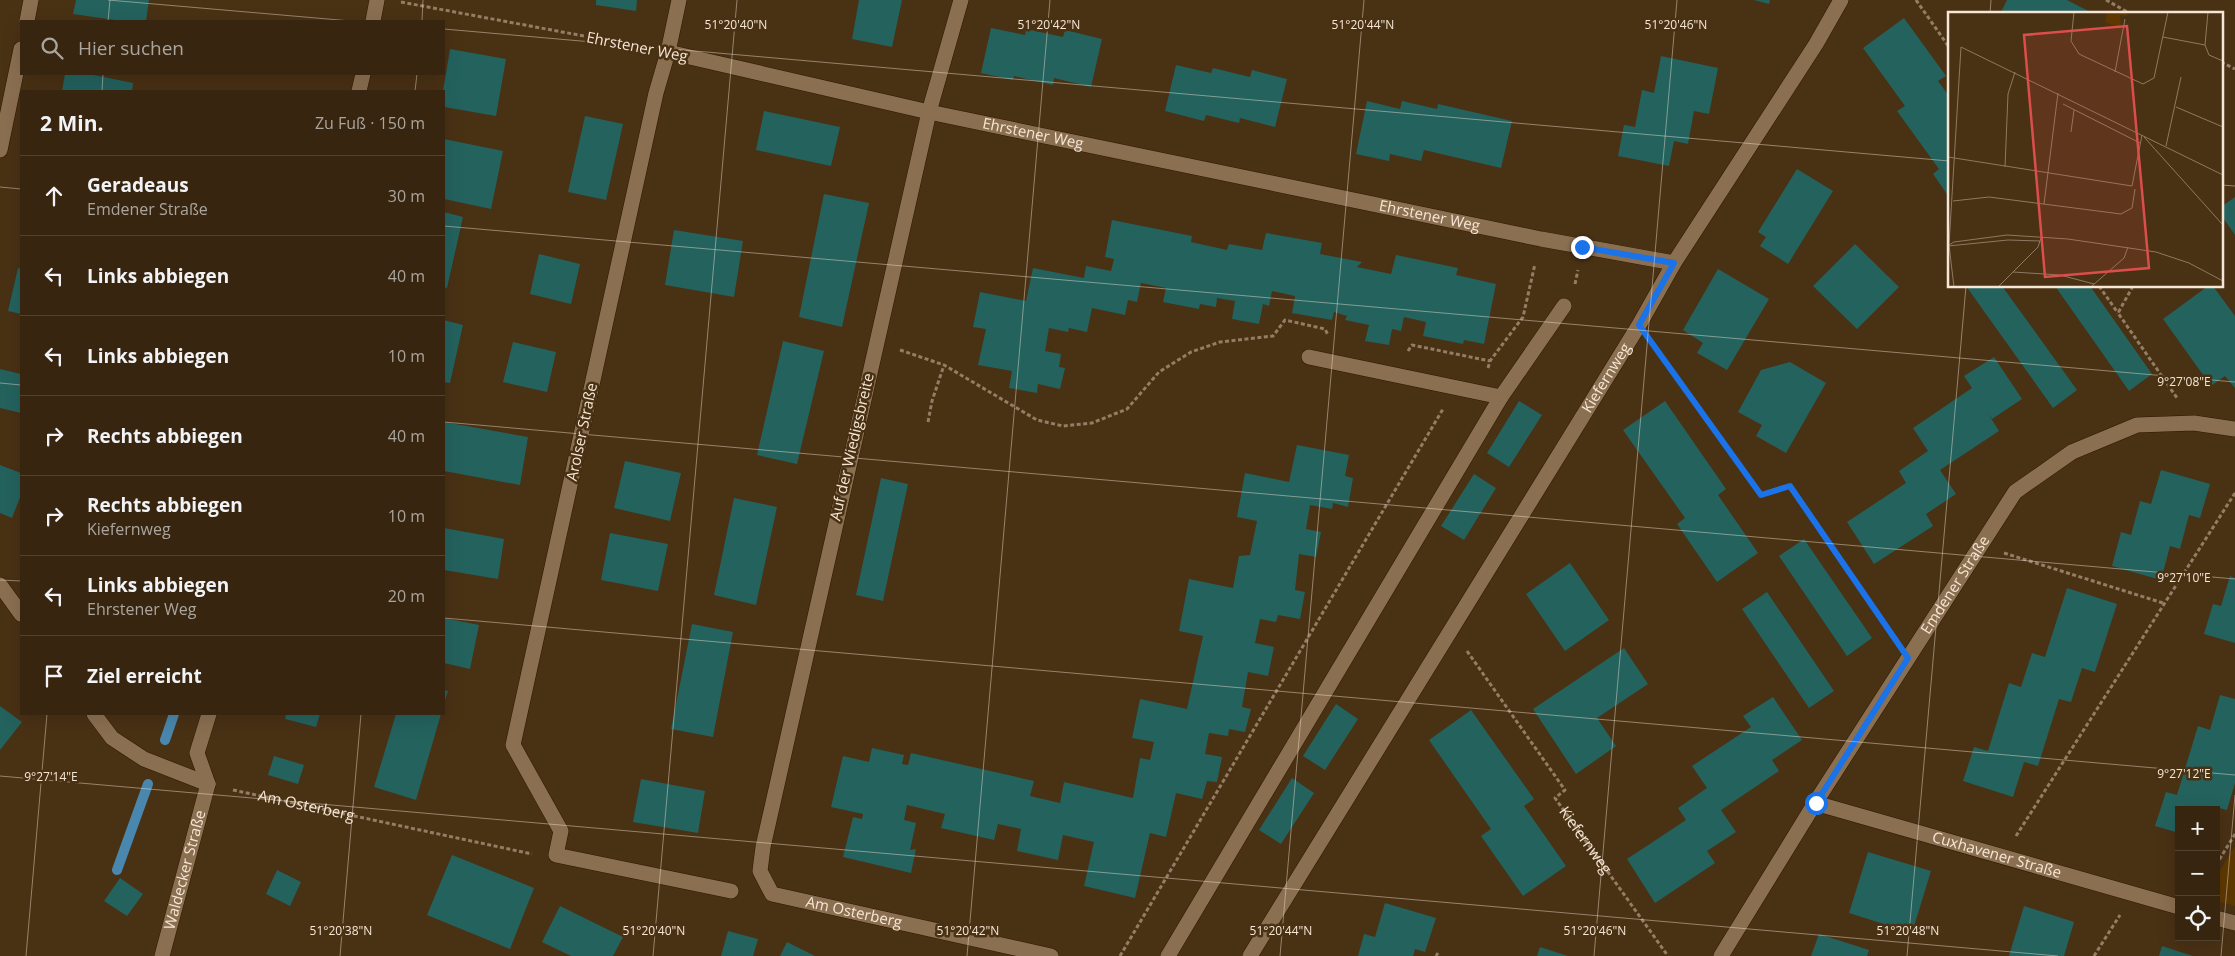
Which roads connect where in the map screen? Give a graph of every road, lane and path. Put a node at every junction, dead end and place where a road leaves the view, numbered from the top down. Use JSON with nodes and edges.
{"nodes":[{"id":1,"x":31,"y":0,"type":"edge"},
{"id":2,"x":377,"y":0,"type":"edge"},
{"id":3,"x":393,"y":0,"type":"edge"},
{"id":4,"x":679,"y":0,"type":"edge"},
{"id":5,"x":961,"y":0,"type":"edge"},
{"id":6,"x":1841,"y":0,"type":"edge"},
{"id":7,"x":1916,"y":0,"type":"edge"},
{"id":8,"x":2106,"y":0,"type":"edge"},
{"id":9,"x":2127,"y":12,"type":"edge"},
{"id":10,"x":27,"y":20,"type":"edge"},
{"id":11,"x":373,"y":20,"type":"edge"},
{"id":12,"x":1948,"y":45,"type":"edge"},
{"id":13,"x":668,"y":52,"type":"junction"},
{"id":14,"x":20,"y":54,"type":"edge"},
{"id":15,"x":2222,"y":63,"type":"edge"},
{"id":16,"x":2235,"y":70,"type":"edge"},
{"id":17,"x":363,"y":75,"type":"edge"},
{"id":18,"x":359,"y":90,"type":"edge"},
{"id":19,"x":929,"y":112,"type":"junction"},
{"id":20,"x":0,"y":150,"type":"edge"},
{"id":21,"x":1541,"y":239,"type":"junction"},
{"id":22,"x":1582,"y":247,"type":"junction"},
{"id":23,"x":1674,"y":263,"type":"junction"},
{"id":24,"x":2100,"y":288,"type":"edge"},
{"id":25,"x":2132,"y":288,"type":"edge"},
{"id":26,"x":1564,"y":306,"type":"joint"},
{"id":27,"x":2118,"y":313,"type":"junction"},
{"id":28,"x":1639,"y":325,"type":"junction"},
{"id":29,"x":1330,"y":338,"type":"dead end"},
{"id":30,"x":876,"y":342,"type":"junction"},
{"id":31,"x":1406,"y":355,"type":"dead end"},
{"id":32,"x":1309,"y":356,"type":"dead end"},
{"id":33,"x":1490,"y":361,"type":"junction"},
{"id":34,"x":944,"y":365,"type":"junction"},
{"id":35,"x":1456,"y":387,"type":"junction"},
{"id":36,"x":1482,"y":393,"type":"junction"},
{"id":37,"x":1501,"y":397,"type":"junction"},
{"id":38,"x":928,"y":422,"type":"dead end"},
{"id":39,"x":2194,"y":423,"type":"junction"},
{"id":40,"x":2235,"y":429,"type":"edge"},
{"id":41,"x":2235,"y":493,"type":"edge"},
{"id":42,"x":1980,"y":546,"type":"junction"},
{"id":43,"x":0,"y":586,"type":"edge"},
{"id":44,"x":2163,"y":603,"type":"junction"},
{"id":45,"x":20,"y":613,"type":"edge"},
{"id":46,"x":1451,"y":628,"type":"junction"},
{"id":47,"x":1908,"y":658,"type":"junction"},
{"id":48,"x":95,"y":715,"type":"edge"},
{"id":49,"x":209,"y":715,"type":"edge"},
{"id":50,"x":208,"y":784,"type":"junction"},
{"id":51,"x":1816,"y":803,"type":"junction"},
{"id":52,"x":2235,"y":834,"type":"edge"},
{"id":53,"x":538,"y":855,"type":"dead end"},
{"id":54,"x":2003,"y":855,"type":"junction"},
{"id":55,"x":2220,"y":858,"type":"edge"},
{"id":56,"x":731,"y":891,"type":"dead end"},
{"id":57,"x":772,"y":894,"type":"joint"},
{"id":58,"x":2134,"y":894,"type":"junction"},
{"id":59,"x":2175,"y":906,"type":"edge"},
{"id":60,"x":2220,"y":919,"type":"edge"},
{"id":61,"x":2235,"y":923,"type":"edge"},
{"id":62,"x":162,"y":956,"type":"edge"},
{"id":63,"x":1051,"y":956,"type":"edge"},
{"id":64,"x":1120,"y":956,"type":"edge"},
{"id":65,"x":1168,"y":956,"type":"edge"},
{"id":66,"x":1250,"y":956,"type":"edge"},
{"id":67,"x":1668,"y":956,"type":"edge"},
{"id":68,"x":1721,"y":956,"type":"edge"},
{"id":69,"x":2094,"y":956,"type":"edge"}],
"edges":[{"from":1,"to":10,"type":"street"},
{"from":2,"to":11,"type":"street"},
{"from":3,"to":13,"type":"path","name":"Ehrstener Weg"},
{"from":4,"to":13,"type":"street","name":"Arolser Straße"},
{"from":5,"to":19,"type":"street","name":"Auf der Wiedigsbreite"},
{"from":6,"to":23,"type":"street","name":"Kiefernweg"},
{"from":7,"to":12,"type":"path"},
{"from":8,"to":9,"type":"path"},
{"from":13,"to":19,"type":"street","name":"Ehrstener Weg"},
{"from":13,"to":56,"type":"street","name":"Arolser Straße"},
{"from":14,"to":20,"type":"street"},
{"from":15,"to":16,"type":"path"},
{"from":17,"to":18,"type":"street"},
{"from":19,"to":21,"type":"street","name":"Ehrstener Weg"},
{"from":19,"to":30,"type":"street","name":"Auf der Wiedigsbreite"},
{"from":21,"to":22,"type":"street","name":"Ehrstener Weg"},
{"from":21,"to":33,"type":"path"},
{"from":22,"to":23,"type":"street","name":"Ehrstener Weg"},
{"from":22,"to":26,"type":"path"},
{"from":23,"to":28,"type":"street","name":"Kiefernweg"},
{"from":24,"to":27,"type":"path"},
{"from":25,"to":27,"type":"path"},
{"from":26,"to":37,"type":"street"},
{"from":27,"to":39,"type":"path"},
{"from":28,"to":46,"type":"street","name":"Kiefernweg"},
{"from":28,"to":47,"type":"path"},
{"from":29,"to":34,"type":"path"},
{"from":30,"to":34,"type":"path"},
{"from":30,"to":57,"type":"street","name":"Auf der Wiedigsbreite"},
{"from":31,"to":33,"type":"path"},
{"from":32,"to":35,"type":"street"},
{"from":33,"to":36,"type":"path"},
{"from":34,"to":38,"type":"path"},
{"from":35,"to":36,"type":"street"},
{"from":35,"to":64,"type":"path"},
{"from":36,"to":37,"type":"street"},
{"from":37,"to":65,"type":"street"},
{"from":39,"to":40,"type":"street","name":"Emdener Straße"},
{"from":39,"to":42,"type":"street","name":"Emdener Straße"},
{"from":41,"to":44,"type":"path"},
{"from":42,"to":44,"type":"path"},
{"from":42,"to":47,"type":"street","name":"Emdener Straße"},
{"from":43,"to":45,"type":"street"},
{"from":44,"to":54,"type":"path"},
{"from":46,"to":66,"type":"street","name":"Kiefernweg"},
{"from":46,"to":67,"type":"path","name":"Kiefernweg"},
{"from":47,"to":51,"type":"street","name":"Emdener Straße"},
{"from":48,"to":50,"type":"street"},
{"from":49,"to":50,"type":"street"},
{"from":50,"to":53,"type":"path","name":"Am Osterberg"},
{"from":50,"to":62,"type":"street","name":"Waldecker Straße"},
{"from":51,"to":54,"type":"street","name":"Cuxhavener Straße"},
{"from":51,"to":68,"type":"street","name":"Emdener Straße"},
{"from":52,"to":55,"type":"path"},
{"from":54,"to":58,"type":"street","name":"Cuxhavener Straße"},
{"from":57,"to":63,"type":"street","name":"Am Osterberg"},
{"from":58,"to":59,"type":"street","name":"Cuxhavener Straße"},
{"from":58,"to":69,"type":"path"},
{"from":60,"to":61,"type":"street"}]}
